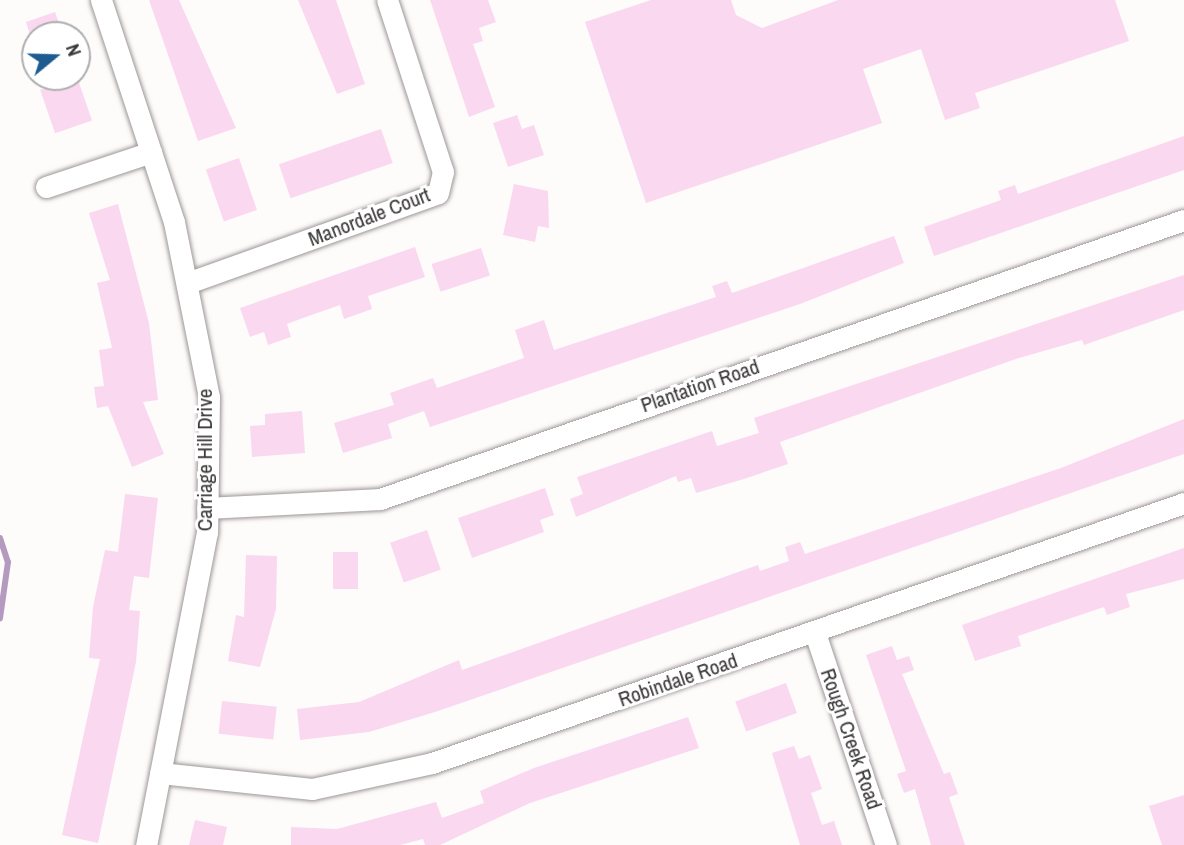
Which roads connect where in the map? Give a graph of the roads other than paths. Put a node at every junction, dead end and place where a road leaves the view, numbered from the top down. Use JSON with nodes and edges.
{"nodes":[{"id":1,"x":101,"y":0,"type":"edge"},
{"id":2,"x":387,"y":0,"type":"edge"},
{"id":3,"x":151,"y":152,"type":"junction"},
{"id":4,"x":46,"y":187,"type":"dead end"},
{"id":5,"x":1184,"y":220,"type":"edge"},
{"id":6,"x":190,"y":282,"type":"junction"},
{"id":7,"x":1184,"y":503,"type":"edge"},
{"id":8,"x":207,"y":508,"type":"junction"},
{"id":9,"x":815,"y":633,"type":"junction"},
{"id":10,"x":160,"y":773,"type":"junction"},
{"id":11,"x":146,"y":845,"type":"edge"},
{"id":12,"x":886,"y":845,"type":"edge"}],
"edges":[{"from":1,"to":3,"type":"street","name":"Carriage Hill Drive"},
{"from":2,"to":6,"type":"street","name":"Manordale Court"},
{"from":3,"to":4,"type":"street"},
{"from":3,"to":6,"type":"street","name":"Carriage Hill Drive"},
{"from":5,"to":8,"type":"street","name":"Plantation Road"},
{"from":6,"to":8,"type":"street","name":"Carriage Hill Drive"},
{"from":7,"to":9,"type":"street","name":"Robindale Road"},
{"from":8,"to":10,"type":"street","name":"Carriage Hill Drive"},
{"from":9,"to":10,"type":"street","name":"Robindale Road"},
{"from":9,"to":12,"type":"street","name":"Rough Creek Road"},
{"from":10,"to":11,"type":"street","name":"Carriage Hill Drive"}]}
